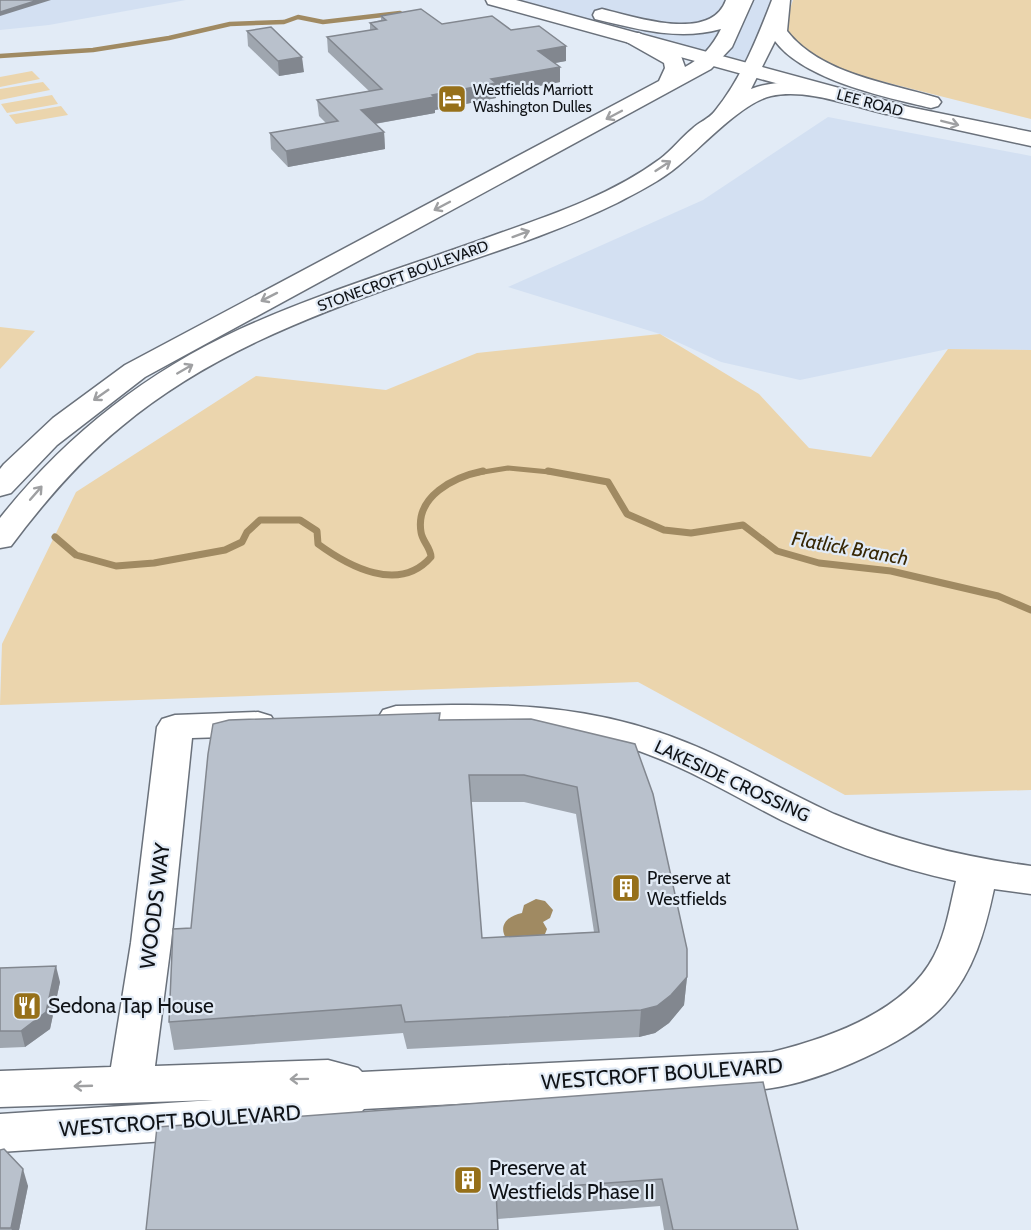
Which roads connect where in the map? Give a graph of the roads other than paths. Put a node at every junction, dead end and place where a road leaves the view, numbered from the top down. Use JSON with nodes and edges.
{"nodes":[{"id":1,"x":495,"y":0,"type":"edge"},
{"id":2,"x":546,"y":0,"type":"edge"},
{"id":3,"x":735,"y":0,"type":"edge"},
{"id":4,"x":744,"y":0,"type":"edge"},
{"id":5,"x":782,"y":0,"type":"edge"},
{"id":6,"x":602,"y":15,"type":"junction"},
{"id":7,"x":632,"y":37,"type":"junction"},
{"id":8,"x":716,"y":53,"type":"junction"},
{"id":9,"x":757,"y":64,"type":"junction"},
{"id":10,"x":666,"y":87,"type":"junction"},
{"id":11,"x":931,"y":102,"type":"junction"},
{"id":12,"x":906,"y":113,"type":"junction"},
{"id":13,"x":719,"y":120,"type":"junction"},
{"id":14,"x":1031,"y":124,"type":"edge"},
{"id":15,"x":1031,"y":140,"type":"edge"},
{"id":16,"x":0,"y":487,"type":"edge"},
{"id":17,"x":0,"y":539,"type":"edge"},
{"id":18,"x":365,"y":720,"type":"edge"},
{"id":19,"x":294,"y":722,"type":"edge"},
{"id":20,"x":978,"y":873,"type":"junction"},
{"id":21,"x":1031,"y":880,"type":"edge"},
{"id":22,"x":130,"y":1084,"type":"junction"},
{"id":23,"x":0,"y":1089,"type":"edge"},
{"id":24,"x":353,"y":1091,"type":"junction"},
{"id":25,"x":0,"y":1133,"type":"edge"}],
"edges":[{"from":1,"to":7,"type":"main road"},
{"from":2,"to":6,"type":"main road"},
{"from":3,"to":6,"type":"main road"},
{"from":4,"to":8,"type":"main road","name":"STONECROFT BOULEVARD"},
{"from":5,"to":9,"type":"main road","name":"STONECROFT BOULEVARD"},
{"from":5,"to":11,"type":"main road"},
{"from":6,"to":8,"type":"main road"},
{"from":7,"to":8,"type":"main road"},
{"from":7,"to":10,"type":"main road"},
{"from":8,"to":9,"type":"main road","name":"LEE ROAD"},
{"from":8,"to":10,"type":"main road","name":"STONECROFT BOULEVARD"},
{"from":9,"to":11,"type":"main road","name":"LEE ROAD"},
{"from":9,"to":12,"type":"main road","name":"LEE ROAD"},
{"from":9,"to":13,"type":"main road","name":"STONECROFT BOULEVARD"},
{"from":10,"to":16,"type":"main road","name":"STONECROFT BOULEVARD","one_way":true},
{"from":11,"to":14,"type":"main road","name":"LEE ROAD"},
{"from":12,"to":13,"type":"main road"},
{"from":12,"to":15,"type":"main road","name":"LEE ROAD","one_way":true},
{"from":17,"to":13,"type":"main road","name":"STONECROFT BOULEVARD","one_way":true},
{"from":18,"to":20,"type":"main road","name":"LAKESIDE CROSSING"},
{"from":19,"to":22,"type":"main road","name":"WOODS WAY"},
{"from":20,"to":21,"type":"main road","name":"LAKESIDE CROSSING"},
{"from":20,"to":24,"type":"main road","name":"WESTCROFT BOULEVARD"},
{"from":22,"to":23,"type":"main road","name":"WESTCROFT BOULEVARD","one_way":true},
{"from":24,"to":22,"type":"main road","name":"WESTCROFT BOULEVARD","one_way":true},
{"from":24,"to":25,"type":"main road","name":"WESTCROFT BOULEVARD"}]}
